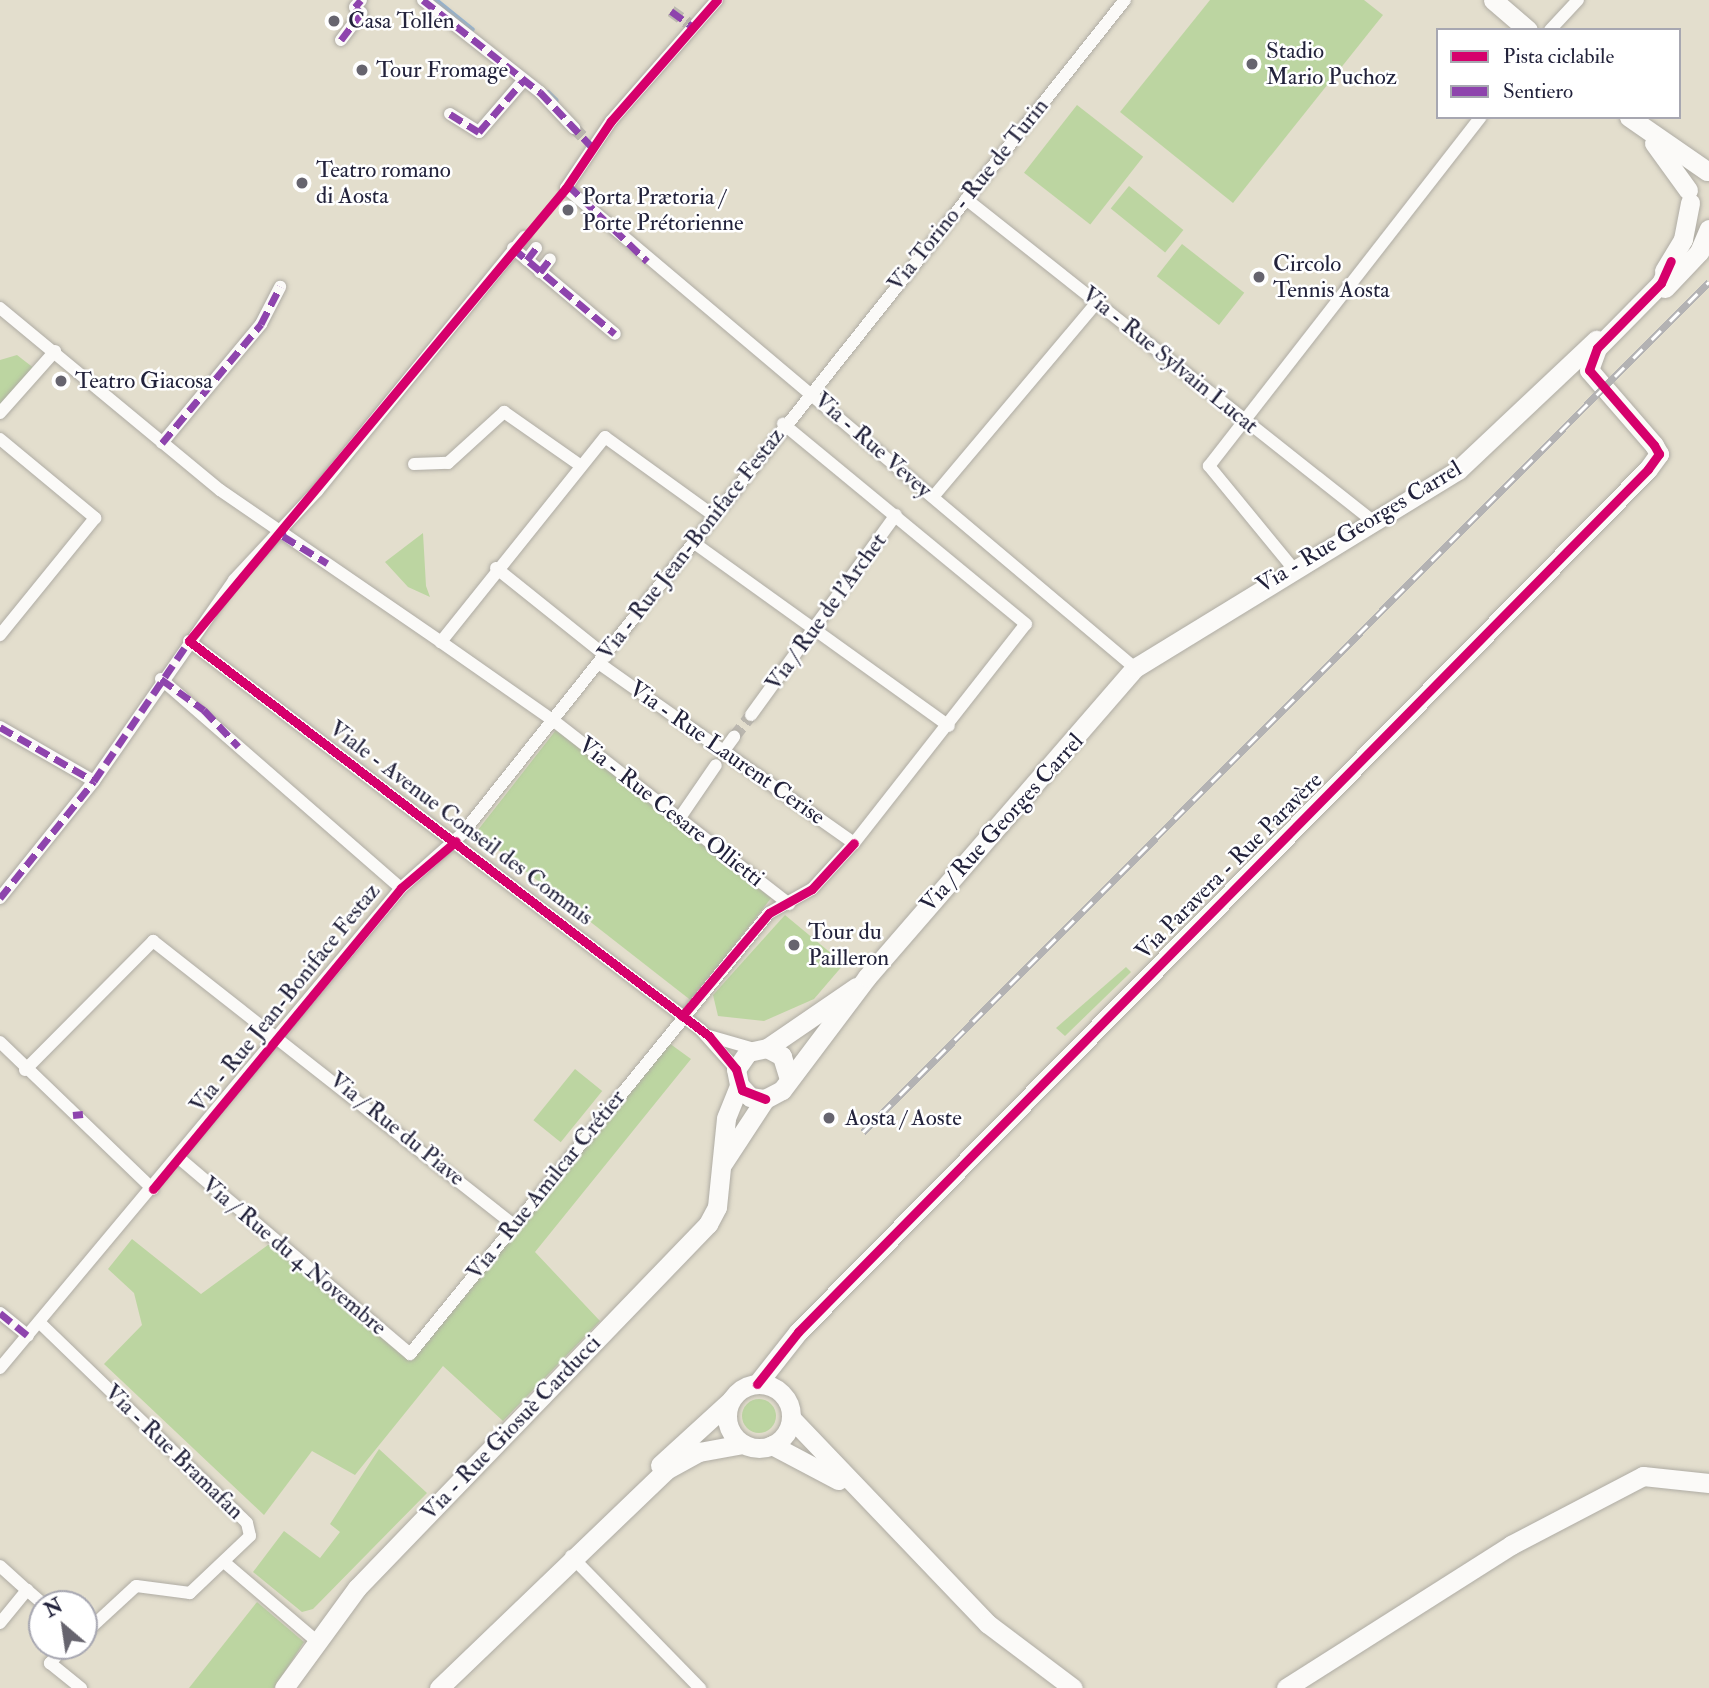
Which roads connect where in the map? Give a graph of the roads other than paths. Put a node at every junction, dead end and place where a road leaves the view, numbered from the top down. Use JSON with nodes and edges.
{"nodes":[{"id":1,"x":361,"y":0,"type":"edge"},
{"id":2,"x":423,"y":0,"type":"edge"},
{"id":3,"x":1125,"y":0,"type":"edge"},
{"id":4,"x":1493,"y":0,"type":"edge"},
{"id":5,"x":1578,"y":0,"type":"edge"},
{"id":6,"x":714,"y":7,"type":"edge"},
{"id":7,"x":1526,"y":28,"type":"edge"},
{"id":8,"x":1552,"y":28,"type":"edge"},
{"id":9,"x":341,"y":40,"type":"dead end"},
{"id":10,"x":523,"y":81,"type":"junction"},
{"id":11,"x":450,"y":114,"type":"dead end"},
{"id":12,"x":1479,"y":119,"type":"edge"},
{"id":13,"x":1634,"y":122,"type":"edge"},
{"id":14,"x":574,"y":128,"type":"tunnel mouth"},
{"id":15,"x":1708,"y":171,"type":"edge"},
{"id":16,"x":1689,"y":197,"type":"junction"},
{"id":17,"x":966,"y":199,"type":"junction"},
{"id":18,"x":1709,"y":216,"type":"edge"},
{"id":19,"x":1709,"y":229,"type":"edge"},
{"id":20,"x":524,"y":237,"type":"dead end"},
{"id":21,"x":513,"y":248,"type":"junction"},
{"id":22,"x":536,"y":248,"type":"dead end"},
{"id":23,"x":550,"y":259,"type":"dead end"},
{"id":24,"x":527,"y":260,"type":"junction"},
{"id":25,"x":1671,"y":261,"type":"junction"},
{"id":26,"x":540,"y":272,"type":"junction"},
{"id":27,"x":280,"y":287,"type":"dead end"},
{"id":28,"x":1097,"y":302,"type":"junction"},
{"id":29,"x":0,"y":309,"type":"edge"},
{"id":30,"x":615,"y":334,"type":"dead end"},
{"id":31,"x":55,"y":351,"type":"junction"},
{"id":32,"x":1591,"y":367,"type":"junction"},
{"id":33,"x":810,"y":390,"type":"junction"},
{"id":34,"x":0,"y":413,"type":"edge"},
{"id":35,"x":1518,"y":419,"type":"junction"},
{"id":36,"x":1244,"y":420,"type":"junction"},
{"id":37,"x":783,"y":424,"type":"junction"},
{"id":38,"x":0,"y":439,"type":"edge"},
{"id":39,"x":162,"y":443,"type":"junction"},
{"id":40,"x":414,"y":464,"type":"dead end"},
{"id":41,"x":582,"y":466,"type":"junction"},
{"id":42,"x":933,"y":497,"type":"junction"},
{"id":43,"x":713,"y":515,"type":"junction"},
{"id":44,"x":896,"y":516,"type":"junction"},
{"id":45,"x":1374,"y":522,"type":"junction"},
{"id":46,"x":278,"y":532,"type":"junction"},
{"id":47,"x":697,"y":545,"type":"junction"},
{"id":48,"x":1292,"y":567,"type":"junction"},
{"id":49,"x":496,"y":568,"type":"junction"},
{"id":50,"x":816,"y":632,"type":"junction"},
{"id":51,"x":0,"y":635,"type":"edge"},
{"id":52,"x":190,"y":641,"type":"junction"},
{"id":53,"x":441,"y":642,"type":"junction"},
{"id":54,"x":603,"y":660,"type":"junction"},
{"id":55,"x":1135,"y":668,"type":"junction"},
{"id":56,"x":161,"y":679,"type":"junction"},
{"id":57,"x":753,"y":712,"type":"tunnel mouth"},
{"id":58,"x":554,"y":721,"type":"junction"},
{"id":59,"x":949,"y":726,"type":"junction"},
{"id":60,"x":0,"y":727,"type":"edge"},
{"id":61,"x":734,"y":737,"type":"tunnel mouth"},
{"id":62,"x":723,"y":752,"type":"junction"},
{"id":63,"x":716,"y":765,"type":"dead end"},
{"id":64,"x":94,"y":781,"type":"junction"},
{"id":65,"x":679,"y":819,"type":"junction"},
{"id":66,"x":456,"y":841,"type":"junction"},
{"id":67,"x":854,"y":843,"type":"junction"},
{"id":68,"x":401,"y":888,"type":"junction"},
{"id":69,"x":0,"y":898,"type":"edge"},
{"id":70,"x":789,"y":904,"type":"junction"},
{"id":71,"x":867,"y":977,"type":"junction"},
{"id":72,"x":682,"y":1017,"type":"junction"},
{"id":73,"x":279,"y":1035,"type":"junction"},
{"id":74,"x":709,"y":1036,"type":"junction"},
{"id":75,"x":0,"y":1042,"type":"edge"},
{"id":76,"x":761,"y":1048,"type":"junction"},
{"id":77,"x":24,"y":1070,"type":"junction"},
{"id":78,"x":788,"y":1076,"type":"junction"},
{"id":79,"x":738,"y":1077,"type":"junction"},
{"id":80,"x":765,"y":1099,"type":"junction"},
{"id":81,"x":178,"y":1158,"type":"junction"},
{"id":82,"x":722,"y":1164,"type":"junction"},
{"id":83,"x":153,"y":1189,"type":"junction"},
{"id":84,"x":514,"y":1225,"type":"junction"},
{"id":85,"x":0,"y":1313,"type":"edge"},
{"id":86,"x":39,"y":1322,"type":"junction"},
{"id":87,"x":27,"y":1336,"type":"junction"},
{"id":88,"x":410,"y":1354,"type":"joint"},
{"id":89,"x":782,"y":1355,"type":"junction"},
{"id":90,"x":0,"y":1368,"type":"edge"},
{"id":91,"x":757,"y":1384,"type":"junction"},
{"id":92,"x":783,"y":1396,"type":"junction"},
{"id":93,"x":730,"y":1401,"type":"junction"},
{"id":94,"x":790,"y":1418,"type":"junction"},
{"id":95,"x":743,"y":1444,"type":"junction"},
{"id":96,"x":772,"y":1445,"type":"junction"},
{"id":97,"x":1709,"y":1483,"type":"edge"},
{"id":98,"x":853,"y":1490,"type":"junction"},
{"id":99,"x":635,"y":1496,"type":"junction"},
{"id":100,"x":571,"y":1556,"type":"junction"},
{"id":101,"x":224,"y":1562,"type":"junction"},
{"id":102,"x":0,"y":1566,"type":"edge"},
{"id":103,"x":27,"y":1590,"type":"joint"},
{"id":104,"x":98,"y":1621,"type":"edge"},
{"id":105,"x":0,"y":1623,"type":"edge"},
{"id":106,"x":314,"y":1639,"type":"junction"},
{"id":107,"x":53,"y":1660,"type":"edge"},
{"id":108,"x":1326,"y":1663,"type":"junction"},
{"id":109,"x":81,"y":1688,"type":"edge"},
{"id":110,"x":284,"y":1688,"type":"edge"},
{"id":111,"x":439,"y":1688,"type":"edge"},
{"id":112,"x":700,"y":1688,"type":"edge"},
{"id":113,"x":1073,"y":1688,"type":"edge"},
{"id":114,"x":1286,"y":1688,"type":"edge"},
{"id":115,"x":1307,"y":1688,"type":"edge"}],
"edges":[{"from":1,"to":9,"type":"street"},
{"from":2,"to":10,"type":"street"},
{"from":3,"to":17,"type":"street","name":"Via Torino - Rue de Turin"},
{"from":4,"to":7,"type":"street"},
{"from":5,"to":8,"type":"street"},
{"from":6,"to":33,"type":"street","name":"Via - Rue Vevey"},
{"from":10,"to":11,"type":"street"},
{"from":10,"to":14,"type":"street"},
{"from":12,"to":36,"type":"street"},
{"from":13,"to":15,"type":"street"},
{"from":13,"to":16,"type":"street"},
{"from":15,"to":16,"type":"street"},
{"from":16,"to":18,"type":"street"},
{"from":16,"to":25,"type":"street","name":"Via - Rue Georges Carrel"},
{"from":17,"to":28,"type":"street","name":"Via - Rue Sylvain Lucat"},
{"from":17,"to":33,"type":"street","name":"Via Torino - Rue de Turin"},
{"from":19,"to":32,"type":"street"},
{"from":20,"to":21,"type":"street"},
{"from":21,"to":24,"type":"street"},
{"from":21,"to":46,"type":"street"},
{"from":22,"to":24,"type":"street"},
{"from":23,"to":26,"type":"street"},
{"from":24,"to":26,"type":"street"},
{"from":25,"to":32,"type":"street"},
{"from":25,"to":35,"type":"street","name":"Via - Rue Georges Carrel"},
{"from":26,"to":30,"type":"street"},
{"from":27,"to":39,"type":"street"},
{"from":28,"to":36,"type":"street","name":"Via - Rue Sylvain Lucat"},
{"from":28,"to":42,"type":"street"},
{"from":29,"to":31,"type":"street","name":"Via - Rue Cesare Ollietti"},
{"from":31,"to":34,"type":"street"},
{"from":31,"to":39,"type":"street","name":"Via - Rue Cesare Ollietti"},
{"from":32,"to":35,"type":"street"},
{"from":32,"to":89,"type":"street","name":"Via Paravera - Rue Paravère"},
{"from":33,"to":37,"type":"street","name":"Via - Rue Jean-Boniface Festaz"},
{"from":33,"to":42,"type":"street","name":"Via - Rue Vevey"},
{"from":35,"to":45,"type":"street","name":"Via - Rue Georges Carrel"},
{"from":36,"to":45,"type":"street","name":"Via - Rue Sylvain Lucat"},
{"from":36,"to":48,"type":"street"},
{"from":37,"to":43,"type":"street","name":"Via - Rue Jean-Boniface Festaz"},
{"from":37,"to":44,"type":"street"},
{"from":38,"to":51,"type":"street"},
{"from":39,"to":46,"type":"street","name":"Via - Rue Cesare Ollietti"},
{"from":40,"to":41,"type":"street"},
{"from":41,"to":43,"type":"street"},
{"from":41,"to":49,"type":"street"},
{"from":42,"to":55,"type":"street","name":"Via - Rue Vevey"},
{"from":43,"to":47,"type":"street","name":"Via - Rue Jean-Boniface Festaz"},
{"from":44,"to":50,"type":"street","name":"Via / Rue de l'Archet"},
{"from":44,"to":59,"type":"street","name":"Via - Rue Amilcar Crétier"},
{"from":45,"to":48,"type":"street","name":"Via - Rue Georges Carrel"},
{"from":46,"to":52,"type":"street"},
{"from":46,"to":53,"type":"street","name":"Via - Rue Cesare Ollietti"},
{"from":47,"to":50,"type":"street"},
{"from":47,"to":54,"type":"street","name":"Via - Rue Jean-Boniface Festaz"},
{"from":48,"to":55,"type":"street","name":"Via - Rue Georges Carrel"},
{"from":49,"to":53,"type":"street"},
{"from":49,"to":54,"type":"street","name":"Via - Rue Laurent Cerise"},
{"from":50,"to":57,"type":"street","name":"Via / Rue de l'Archet"},
{"from":50,"to":59,"type":"street"},
{"from":52,"to":56,"type":"street"},
{"from":52,"to":66,"type":"street","name":"Viale - Avenue Conseil des Commis"},
{"from":53,"to":58,"type":"street","name":"Via - Rue Cesare Ollietti"},
{"from":54,"to":58,"type":"street","name":"Via - Rue Jean-Boniface Festaz"},
{"from":54,"to":62,"type":"street","name":"Via - Rue Laurent Cerise"},
{"from":55,"to":71,"type":"street","name":"Via / Rue Georges Carrel"},
{"from":56,"to":64,"type":"street"},
{"from":56,"to":68,"type":"street"},
{"from":58,"to":65,"type":"street","name":"Via - Rue Cesare Ollietti"},
{"from":58,"to":66,"type":"street","name":"Via - Rue Jean-Boniface Festaz"},
{"from":59,"to":67,"type":"street","name":"Via - Rue Amilcar Crétier"},
{"from":60,"to":64,"type":"street"},
{"from":61,"to":62,"type":"street"},
{"from":62,"to":67,"type":"street","name":"Via - Rue Laurent Cerise"},
{"from":63,"to":65,"type":"street"},
{"from":64,"to":69,"type":"street"},
{"from":65,"to":70,"type":"street","name":"Via - Rue Cesare Ollietti"},
{"from":66,"to":68,"type":"street","name":"Via - Rue Jean-Boniface Festaz"},
{"from":66,"to":72,"type":"street","name":"Viale - Avenue Conseil des Commis"},
{"from":67,"to":70,"type":"street","name":"Via - Rue Amilcar Crétier"},
{"from":68,"to":73,"type":"street","name":"Via - Rue Jean-Boniface Festaz"},
{"from":70,"to":72,"type":"street","name":"Via - Rue Amilcar Crétier"},
{"from":71,"to":76,"type":"street"},
{"from":71,"to":78,"type":"street"},
{"from":72,"to":74,"type":"street","name":"Viale - Avenue Conseil des Commis"},
{"from":72,"to":84,"type":"street","name":"Via - Rue Amilcar Crétier"},
{"from":73,"to":77,"type":"street","name":"Via / Rue du Piave"},
{"from":73,"to":81,"type":"street","name":"Via - Rue Jean-Boniface Festaz"},
{"from":73,"to":84,"type":"street","name":"Via / Rue du Piave"},
{"from":74,"to":76,"type":"street"},
{"from":74,"to":79,"type":"street"},
{"from":75,"to":77,"type":"street"},
{"from":76,"to":78,"type":"street"},
{"from":76,"to":79,"type":"street"},
{"from":77,"to":83,"type":"street"},
{"from":78,"to":80,"type":"street"},
{"from":79,"to":80,"type":"street"},
{"from":79,"to":82,"type":"street"},
{"from":80,"to":82,"type":"street"},
{"from":81,"to":83,"type":"street","name":"Via - Rue Jean-Boniface Festaz"},
{"from":81,"to":88,"type":"street","name":"Via / Rue du 4 Novembre"},
{"from":82,"to":106,"type":"street","name":"Via - Rue Giosuè Carducci"},
{"from":83,"to":86,"type":"street","name":"Via - Rue Jean-Boniface Festaz"},
{"from":84,"to":88,"type":"street","name":"Via - Rue Amilcar Crétier"},
{"from":85,"to":87,"type":"street"},
{"from":86,"to":87,"type":"street","name":"Via - Rue Jean-Boniface Festaz"},
{"from":86,"to":101,"type":"street","name":"Via - Rue Bramafan"},
{"from":87,"to":90,"type":"street","name":"Via - Rue Jean-Boniface Festaz"},
{"from":89,"to":91,"type":"street","name":"Via Paravera - Rue Paravère"},
{"from":89,"to":92,"type":"street"},
{"from":91,"to":92,"type":"street"},
{"from":91,"to":93,"type":"street"},
{"from":92,"to":94,"type":"street"},
{"from":93,"to":95,"type":"street"},
{"from":93,"to":99,"type":"street"},
{"from":94,"to":96,"type":"street"},
{"from":94,"to":98,"type":"street"},
{"from":95,"to":96,"type":"street"},
{"from":95,"to":99,"type":"street"},
{"from":96,"to":98,"type":"street"},
{"from":97,"to":108,"type":"street"},
{"from":98,"to":113,"type":"street"},
{"from":99,"to":100,"type":"street"},
{"from":100,"to":111,"type":"street"},
{"from":100,"to":112,"type":"street"},
{"from":101,"to":104,"type":"street"},
{"from":101,"to":106,"type":"street"},
{"from":102,"to":103,"type":"street"},
{"from":103,"to":105,"type":"street"},
{"from":106,"to":110,"type":"street","name":"Via - Rue Giosuè Carducci"},
{"from":107,"to":109,"type":"street"},
{"from":108,"to":114,"type":"street"},
{"from":108,"to":115,"type":"street"}]}
